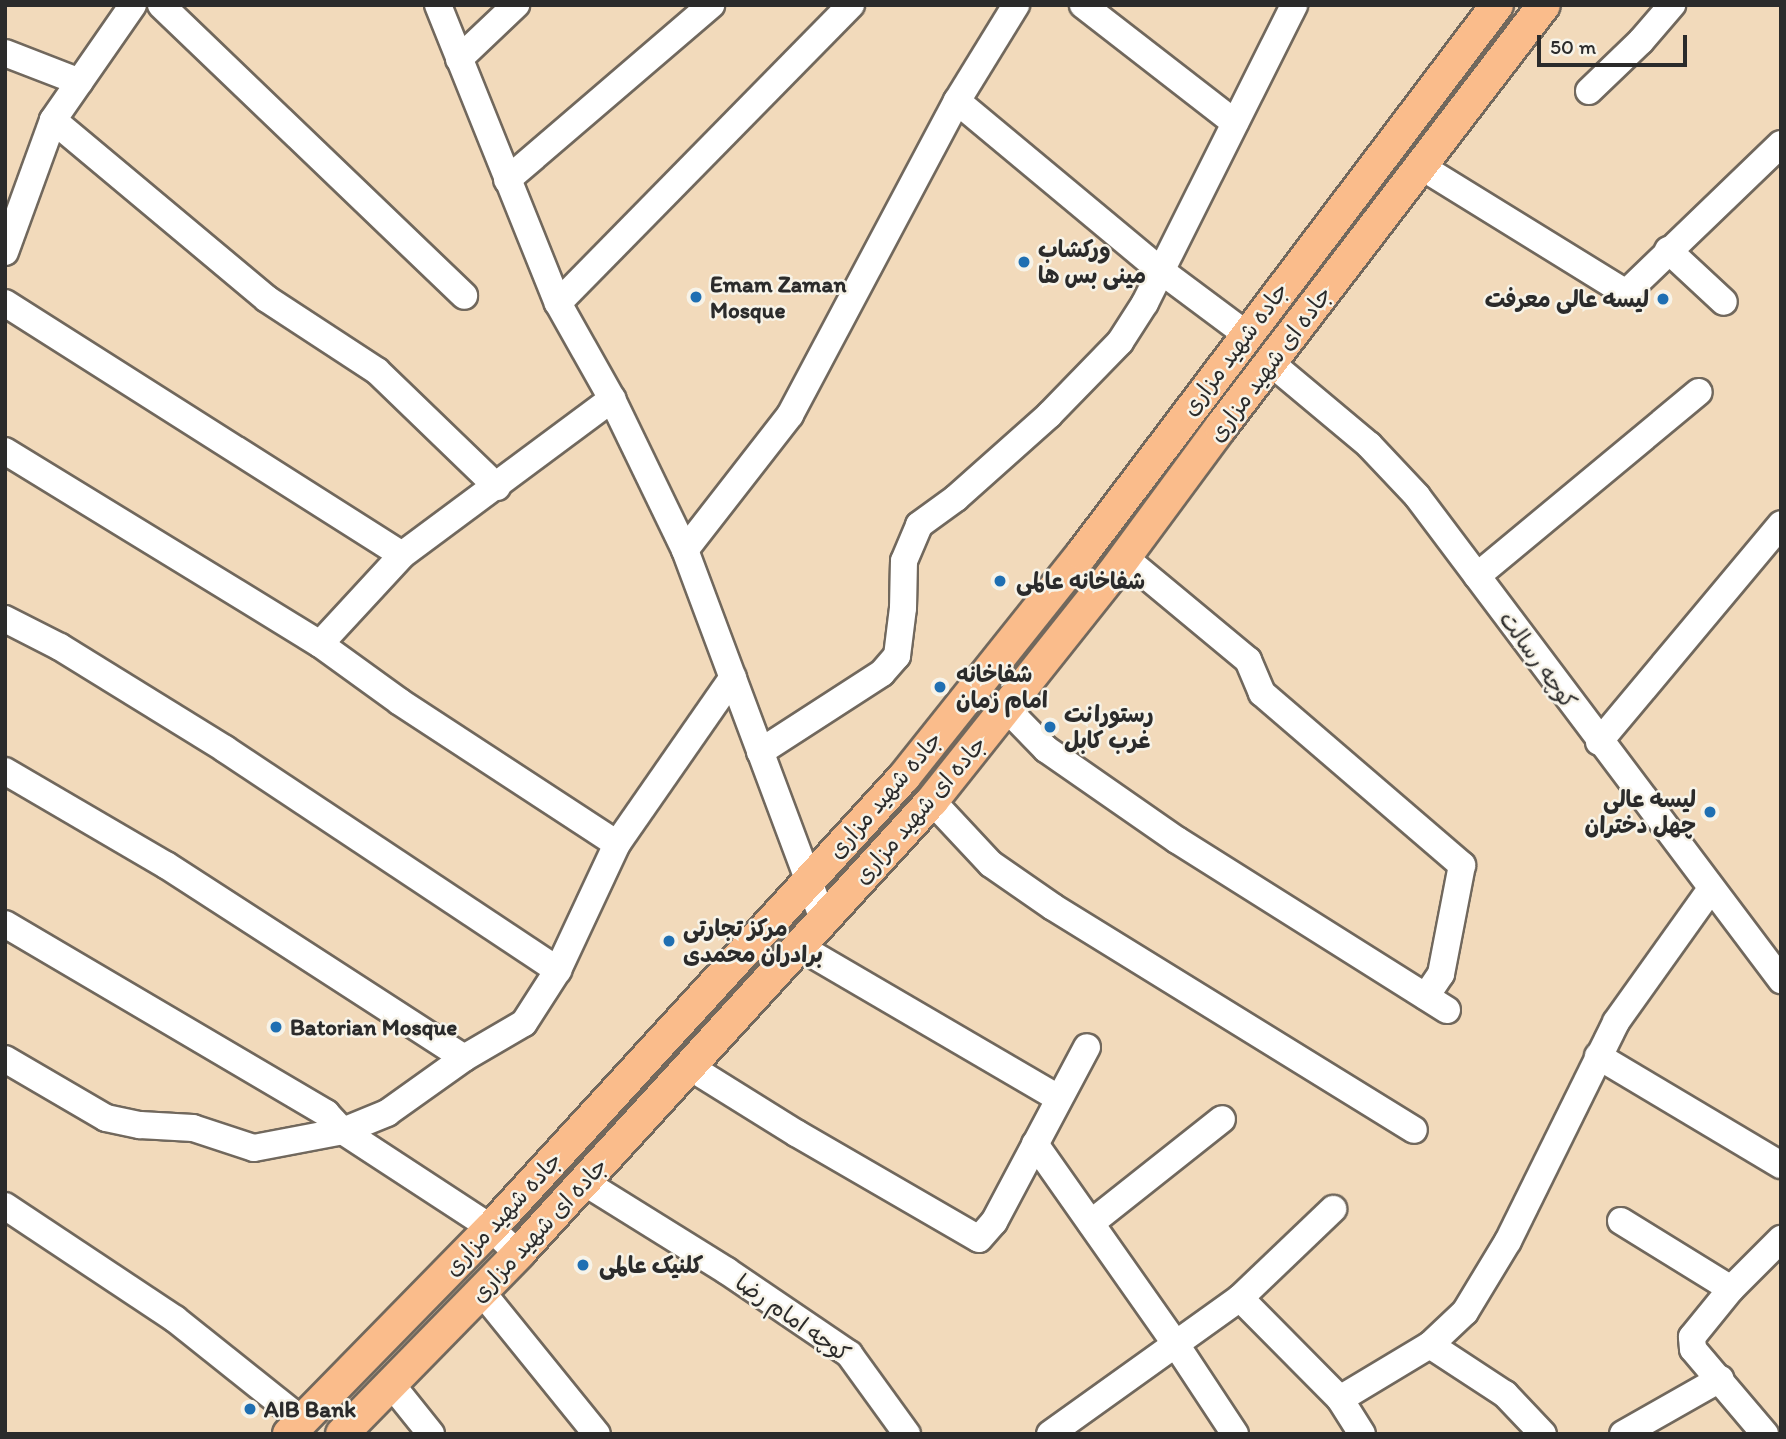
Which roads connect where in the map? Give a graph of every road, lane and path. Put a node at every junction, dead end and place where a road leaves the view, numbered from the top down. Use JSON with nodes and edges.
{"nodes":[{"id":1,"x":132,"y":5,"type":"edge"},
{"id":2,"x":160,"y":5,"type":"edge"},
{"id":3,"x":438,"y":5,"type":"edge"},
{"id":4,"x":516,"y":5,"type":"edge"},
{"id":5,"x":711,"y":5,"type":"edge"},
{"id":6,"x":850,"y":5,"type":"edge"},
{"id":7,"x":1016,"y":5,"type":"edge"},
{"id":8,"x":1083,"y":5,"type":"edge"},
{"id":9,"x":1294,"y":5,"type":"edge"},
{"id":10,"x":1497,"y":5,"type":"edge"},
{"id":11,"x":1544,"y":5,"type":"edge"},
{"id":12,"x":1672,"y":5,"type":"edge"},
{"id":13,"x":5,"y":53,"type":"edge"},
{"id":14,"x":459,"y":59,"type":"junction"},
{"id":15,"x":80,"y":82,"type":"junction"},
{"id":16,"x":1589,"y":91,"type":"dead end"},
{"id":17,"x":957,"y":101,"type":"junction"},
{"id":18,"x":53,"y":120,"type":"junction"},
{"id":19,"x":1234,"y":123,"type":"junction"},
{"id":20,"x":1775,"y":158,"type":"edge"},
{"id":21,"x":1422,"y":167,"type":"junction"},
{"id":22,"x":507,"y":180,"type":"junction"},
{"id":23,"x":15,"y":191,"type":"edge"},
{"id":24,"x":1668,"y":250,"type":"junction"},
{"id":25,"x":5,"y":252,"type":"edge"},
{"id":26,"x":1160,"y":270,"type":"junction"},
{"id":27,"x":464,"y":296,"type":"dead end"},
{"id":28,"x":1724,"y":302,"type":"dead end"},
{"id":29,"x":5,"y":303,"type":"edge"},
{"id":30,"x":558,"y":303,"type":"junction"},
{"id":31,"x":1246,"y":334,"type":"junction"},
{"id":32,"x":1271,"y":363,"type":"junction"},
{"id":33,"x":1699,"y":392,"type":"dead end"},
{"id":34,"x":612,"y":399,"type":"junction"},
{"id":35,"x":5,"y":451,"type":"edge"},
{"id":36,"x":497,"y":487,"type":"junction"},
{"id":37,"x":1781,"y":524,"type":"edge"},
{"id":38,"x":685,"y":550,"type":"junction"},
{"id":39,"x":402,"y":555,"type":"junction"},
{"id":40,"x":1125,"y":558,"type":"junction"},
{"id":41,"x":1477,"y":576,"type":"junction"},
{"id":42,"x":5,"y":620,"type":"edge"},
{"id":43,"x":320,"y":644,"type":"junction"},
{"id":44,"x":733,"y":677,"type":"junction"},
{"id":45,"x":1007,"y":709,"type":"junction"},
{"id":46,"x":1599,"y":742,"type":"junction"},
{"id":47,"x":760,"y":752,"type":"junction"},
{"id":48,"x":5,"y":771,"type":"edge"},
{"id":49,"x":932,"y":801,"type":"junction"},
{"id":50,"x":617,"y":844,"type":"junction"},
{"id":51,"x":809,"y":882,"type":"junction"},
{"id":52,"x":1711,"y":889,"type":"junction"},
{"id":53,"x":824,"y":921,"type":"junction"},
{"id":54,"x":5,"y":924,"type":"edge"},
{"id":55,"x":800,"y":947,"type":"junction"},
{"id":56,"x":1777,"y":967,"type":"edge"},
{"id":57,"x":558,"y":970,"type":"junction"},
{"id":58,"x":1087,"y":1047,"type":"dead end"},
{"id":59,"x":1598,"y":1056,"type":"junction"},
{"id":60,"x":464,"y":1058,"type":"junction"},
{"id":61,"x":5,"y":1059,"type":"edge"},
{"id":62,"x":690,"y":1067,"type":"junction"},
{"id":63,"x":1058,"y":1098,"type":"junction"},
{"id":64,"x":1222,"y":1119,"type":"dead end"},
{"id":65,"x":1414,"y":1130,"type":"dead end"},
{"id":66,"x":343,"y":1131,"type":"junction"},
{"id":67,"x":1035,"y":1144,"type":"junction"},
{"id":68,"x":1781,"y":1165,"type":"edge"},
{"id":69,"x":583,"y":1182,"type":"junction"},
{"id":70,"x":5,"y":1206,"type":"edge"},
{"id":71,"x":1333,"y":1209,"type":"dead end"},
{"id":72,"x":1621,"y":1221,"type":"dead end"},
{"id":73,"x":1091,"y":1223,"type":"junction"},
{"id":74,"x":491,"y":1228,"type":"junction"},
{"id":75,"x":1781,"y":1239,"type":"edge"},
{"id":76,"x":518,"y":1254,"type":"junction"},
{"id":77,"x":1731,"y":1289,"type":"junction"},
{"id":78,"x":481,"y":1291,"type":"junction"},
{"id":79,"x":1240,"y":1298,"type":"junction"},
{"id":80,"x":1175,"y":1343,"type":"junction"},
{"id":81,"x":1430,"y":1345,"type":"junction"},
{"id":82,"x":1720,"y":1379,"type":"junction"},
{"id":83,"x":391,"y":1384,"type":"junction"},
{"id":84,"x":1340,"y":1399,"type":"junction"},
{"id":85,"x":1087,"y":1423,"type":"edge"},
{"id":86,"x":296,"y":1427,"type":"edge"},
{"id":87,"x":342,"y":1434,"type":"edge"},
{"id":88,"x":431,"y":1434,"type":"edge"},
{"id":89,"x":597,"y":1434,"type":"edge"},
{"id":90,"x":907,"y":1434,"type":"edge"},
{"id":91,"x":1051,"y":1434,"type":"edge"},
{"id":92,"x":1235,"y":1434,"type":"edge"},
{"id":93,"x":1362,"y":1434,"type":"edge"},
{"id":94,"x":1543,"y":1434,"type":"edge"},
{"id":95,"x":1623,"y":1434,"type":"edge"},
{"id":96,"x":1765,"y":1434,"type":"edge"}],
"edges":[{"from":1,"to":15,"type":"street"},
{"from":2,"to":27,"type":"street"},
{"from":3,"to":14,"type":"street"},
{"from":4,"to":14,"type":"street"},
{"from":5,"to":22,"type":"street"},
{"from":6,"to":30,"type":"street"},
{"from":7,"to":17,"type":"street"},
{"from":8,"to":19,"type":"street"},
{"from":9,"to":19,"type":"street"},
{"from":10,"to":31,"type":"main road","name":"جاده شهید مزاری"},
{"from":11,"to":21,"type":"main road","name":"جاده ای شهید مزاری"},
{"from":12,"to":16,"type":"street"},
{"from":13,"to":15,"type":"street"},
{"from":14,"to":22,"type":"street"},
{"from":15,"to":18,"type":"street"},
{"from":17,"to":26,"type":"street"},
{"from":17,"to":38,"type":"street"},
{"from":18,"to":23,"type":"street"},
{"from":18,"to":36,"type":"street"},
{"from":19,"to":26,"type":"street"},
{"from":20,"to":24,"type":"street"},
{"from":21,"to":24,"type":"street"},
{"from":21,"to":32,"type":"main road","name":"جاده ای شهید مزاری"},
{"from":22,"to":30,"type":"street"},
{"from":23,"to":25,"type":"street"},
{"from":24,"to":28,"type":"street"},
{"from":26,"to":31,"type":"street"},
{"from":26,"to":47,"type":"street"},
{"from":29,"to":39,"type":"street"},
{"from":30,"to":34,"type":"street"},
{"from":31,"to":51,"type":"main road","name":"جاده شهید مزاری"},
{"from":32,"to":40,"type":"main road","name":"جاده ای شهید مزاری"},
{"from":32,"to":41,"type":"street","name":"کوچه رسالت"},
{"from":33,"to":41,"type":"street"},
{"from":34,"to":36,"type":"street"},
{"from":34,"to":38,"type":"street"},
{"from":35,"to":43,"type":"street"},
{"from":36,"to":39,"type":"street"},
{"from":37,"to":46,"type":"street"},
{"from":38,"to":44,"type":"street"},
{"from":39,"to":43,"type":"street"},
{"from":40,"to":45,"type":"main road","name":"جاده ای شهید مزاری"},
{"from":40,"to":45,"type":"street"},
{"from":41,"to":46,"type":"street","name":"کوچه رسالت"},
{"from":42,"to":57,"type":"street"},
{"from":43,"to":50,"type":"street"},
{"from":44,"to":47,"type":"street"},
{"from":44,"to":50,"type":"street"},
{"from":45,"to":49,"type":"main road","name":"جاده ای شهید مزاری"},
{"from":46,"to":52,"type":"street","name":"کوچه رسالت"},
{"from":47,"to":51,"type":"street"},
{"from":48,"to":60,"type":"street"},
{"from":49,"to":53,"type":"main road","name":"جاده ای شهید مزاری"},
{"from":49,"to":65,"type":"street"},
{"from":50,"to":57,"type":"street"},
{"from":51,"to":53,"type":"street"},
{"from":51,"to":74,"type":"main road","name":"جاده شهید مزاری"},
{"from":52,"to":56,"type":"street","name":"کوچه رسالت"},
{"from":52,"to":59,"type":"street"},
{"from":53,"to":55,"type":"main road","name":"جاده ای شهید مزاری"},
{"from":54,"to":66,"type":"street"},
{"from":55,"to":62,"type":"main road","name":"جاده ای شهید مزاری"},
{"from":55,"to":63,"type":"street"},
{"from":57,"to":60,"type":"street"},
{"from":58,"to":63,"type":"street"},
{"from":59,"to":68,"type":"street"},
{"from":59,"to":81,"type":"street"},
{"from":60,"to":66,"type":"street"},
{"from":61,"to":66,"type":"street"},
{"from":62,"to":67,"type":"street"},
{"from":62,"to":69,"type":"main road","name":"جاده ای شهید مزاری"},
{"from":63,"to":67,"type":"street"},
{"from":64,"to":73,"type":"street"},
{"from":66,"to":74,"type":"street"},
{"from":67,"to":73,"type":"street"},
{"from":69,"to":76,"type":"main road","name":"جاده ای شهید مزاری"},
{"from":69,"to":90,"type":"street","name":"کوچه امام رضا"},
{"from":70,"to":86,"type":"street"},
{"from":71,"to":79,"type":"street"},
{"from":72,"to":77,"type":"street"},
{"from":73,"to":80,"type":"street"},
{"from":74,"to":76,"type":"street"},
{"from":74,"to":86,"type":"main road","name":"جاده شهید مزاری"},
{"from":75,"to":77,"type":"street"},
{"from":76,"to":78,"type":"main road","name":"جاده ای شهید مزاری"},
{"from":77,"to":82,"type":"street"},
{"from":78,"to":83,"type":"main road","name":"جاده ای شهید مزاری"},
{"from":78,"to":89,"type":"street"},
{"from":79,"to":80,"type":"street"},
{"from":79,"to":84,"type":"street"},
{"from":80,"to":85,"type":"street"},
{"from":80,"to":92,"type":"street"},
{"from":81,"to":84,"type":"street"},
{"from":81,"to":94,"type":"street"},
{"from":82,"to":95,"type":"street"},
{"from":82,"to":96,"type":"street"},
{"from":83,"to":87,"type":"main road","name":"جاده ای شهید مزاری"},
{"from":83,"to":88,"type":"street"},
{"from":84,"to":93,"type":"street"},
{"from":85,"to":91,"type":"street"}]}
